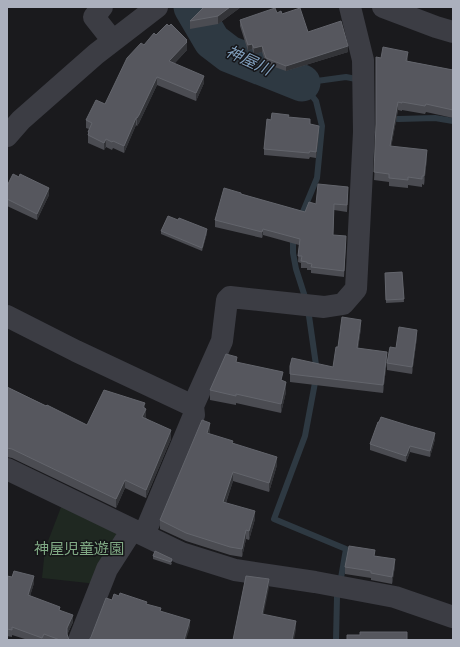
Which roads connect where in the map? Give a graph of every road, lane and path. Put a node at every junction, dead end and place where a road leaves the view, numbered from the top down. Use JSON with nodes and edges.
{"nodes":[{"id":1,"x":102,"y":7,"type":"edge"},
{"id":2,"x":157,"y":7,"type":"edge"},
{"id":3,"x":350,"y":7,"type":"edge"},
{"id":4,"x":383,"y":7,"type":"edge"},
{"id":5,"x":453,"y":32,"type":"edge"},
{"id":6,"x":113,"y":41,"type":"junction"},
{"id":7,"x":7,"y":136,"type":"edge"},
{"id":8,"x":7,"y":316,"type":"edge"},
{"id":9,"x":194,"y":406,"type":"junction"},
{"id":10,"x":7,"y":468,"type":"edge"},
{"id":11,"x":138,"y":533,"type":"junction"},
{"id":12,"x":453,"y":617,"type":"edge"},
{"id":13,"x":79,"y":640,"type":"edge"}],
"edges":[{"from":1,"to":6,"type":"street"},
{"from":2,"to":6,"type":"street"},
{"from":3,"to":9,"type":"street"},
{"from":4,"to":5,"type":"street"},
{"from":6,"to":7,"type":"street"},
{"from":8,"to":9,"type":"street"},
{"from":9,"to":11,"type":"street"},
{"from":10,"to":11,"type":"street"},
{"from":11,"to":12,"type":"street"},
{"from":11,"to":13,"type":"street"}]}
